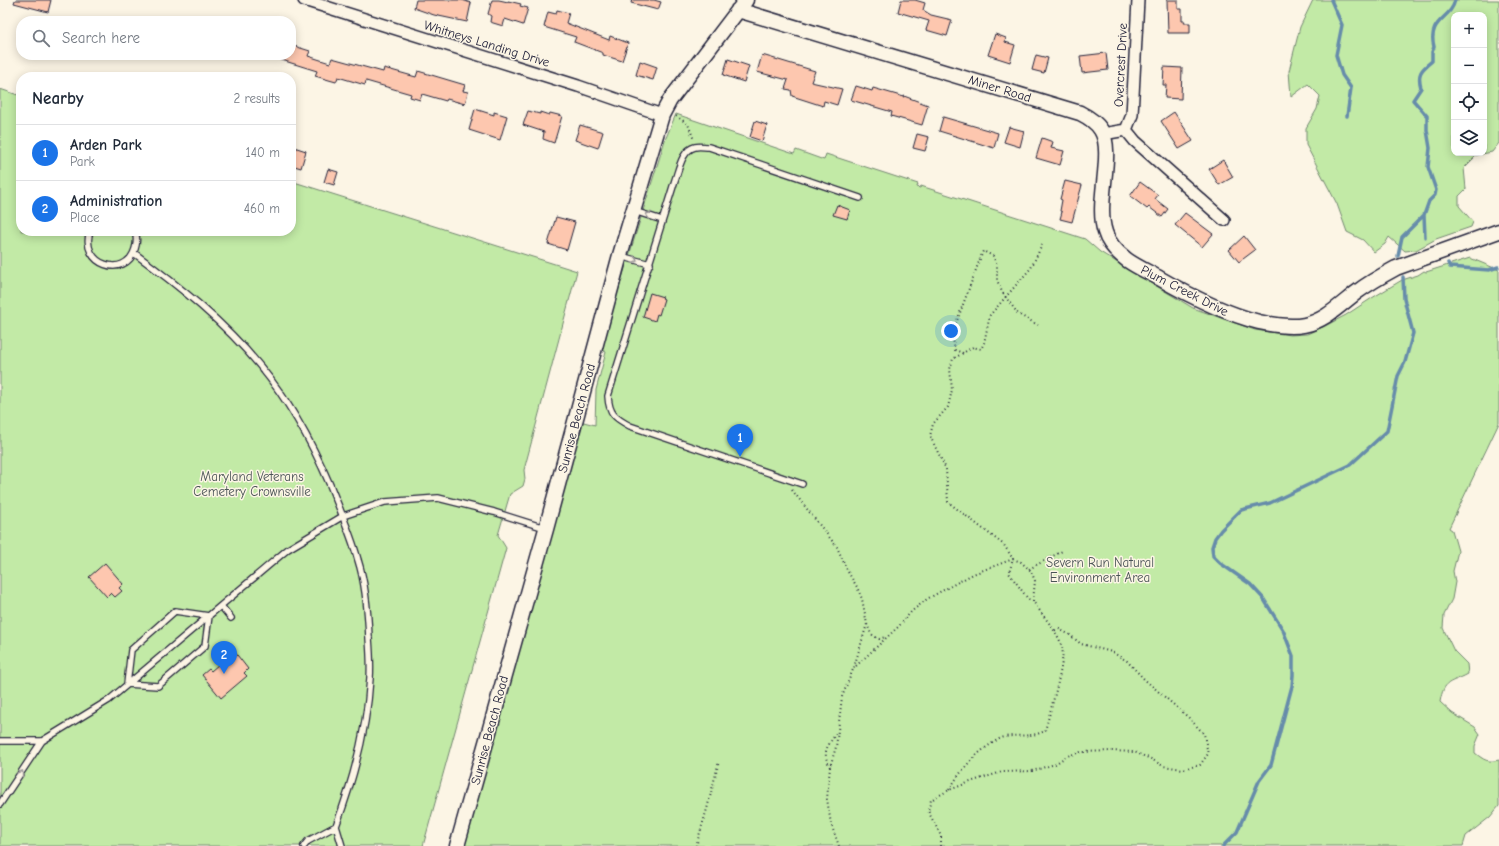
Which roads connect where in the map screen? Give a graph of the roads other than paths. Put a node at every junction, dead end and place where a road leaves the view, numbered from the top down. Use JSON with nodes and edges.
{"nodes":[{"id":1,"x":304,"y":0,"type":"edge"},
{"id":2,"x":1138,"y":0,"type":"edge"},
{"id":3,"x":742,"y":5,"type":"edge"},
{"id":4,"x":662,"y":115,"type":"junction"},
{"id":5,"x":1126,"y":130,"type":"junction"},
{"id":6,"x":1103,"y":134,"type":"junction"},
{"id":7,"x":860,"y":198,"type":"dead end"},
{"id":8,"x":634,"y":211,"type":"junction"},
{"id":9,"x":662,"y":220,"type":"junction"},
{"id":10,"x":1224,"y":220,"type":"dead end"},
{"id":11,"x":1499,"y":231,"type":"edge"},
{"id":12,"x":88,"y":236,"type":"edge"},
{"id":13,"x":136,"y":236,"type":"edge"},
{"id":14,"x":134,"y":253,"type":"junction"},
{"id":15,"x":620,"y":255,"type":"junction"},
{"id":16,"x":650,"y":264,"type":"junction"},
{"id":17,"x":802,"y":484,"type":"dead end"},
{"id":18,"x":343,"y":516,"type":"junction"},
{"id":19,"x":546,"y":529,"type":"junction"},
{"id":20,"x":221,"y":606,"type":"junction"},
{"id":21,"x":209,"y":616,"type":"junction"},
{"id":22,"x":231,"y":618,"type":"dead end"},
{"id":23,"x":127,"y":684,"type":"junction"},
{"id":24,"x":0,"y":741,"type":"edge"},
{"id":25,"x":42,"y":742,"type":"junction"},
{"id":26,"x":0,"y":804,"type":"edge"},
{"id":27,"x":336,"y":826,"type":"junction"},
{"id":28,"x":304,"y":846,"type":"edge"},
{"id":29,"x":342,"y":846,"type":"edge"},
{"id":30,"x":456,"y":846,"type":"edge"}],
"edges":[{"from":1,"to":4,"type":"street","name":"Whitneys Landing Drive"},
{"from":2,"to":5,"type":"street","name":"Overcrest Drive"},
{"from":3,"to":4,"type":"street","name":"Sunrise Beach Road"},
{"from":3,"to":6,"type":"street","name":"Miner Road"},
{"from":4,"to":8,"type":"street","name":"Sunrise Beach Road"},
{"from":5,"to":6,"type":"street"},
{"from":5,"to":10,"type":"street"},
{"from":6,"to":11,"type":"street","name":"Plum Creek Drive"},
{"from":7,"to":9,"type":"lane"},
{"from":9,"to":8,"type":"lane","one_way":true},
{"from":8,"to":15,"type":"street","name":"Sunrise Beach Road"},
{"from":9,"to":16,"type":"lane"},
{"from":12,"to":14,"type":"lane"},
{"from":13,"to":14,"type":"lane"},
{"from":14,"to":18,"type":"lane"},
{"from":15,"to":16,"type":"lane","one_way":true},
{"from":15,"to":19,"type":"street","name":"Sunrise Beach Road"},
{"from":16,"to":17,"type":"lane"},
{"from":18,"to":19,"type":"lane"},
{"from":18,"to":20,"type":"lane"},
{"from":18,"to":27,"type":"lane"},
{"from":19,"to":30,"type":"street","name":"Sunrise Beach Road"},
{"from":20,"to":21,"type":"lane"},
{"from":20,"to":22,"type":"lane"},
{"from":21,"to":23,"type":"lane"},
{"from":21,"to":23,"type":"lane"},
{"from":21,"to":23,"type":"lane"},
{"from":23,"to":25,"type":"lane"},
{"from":24,"to":25,"type":"lane"},
{"from":26,"to":25,"type":"lane","one_way":true},
{"from":27,"to":28,"type":"lane"},
{"from":27,"to":29,"type":"lane"}]}
